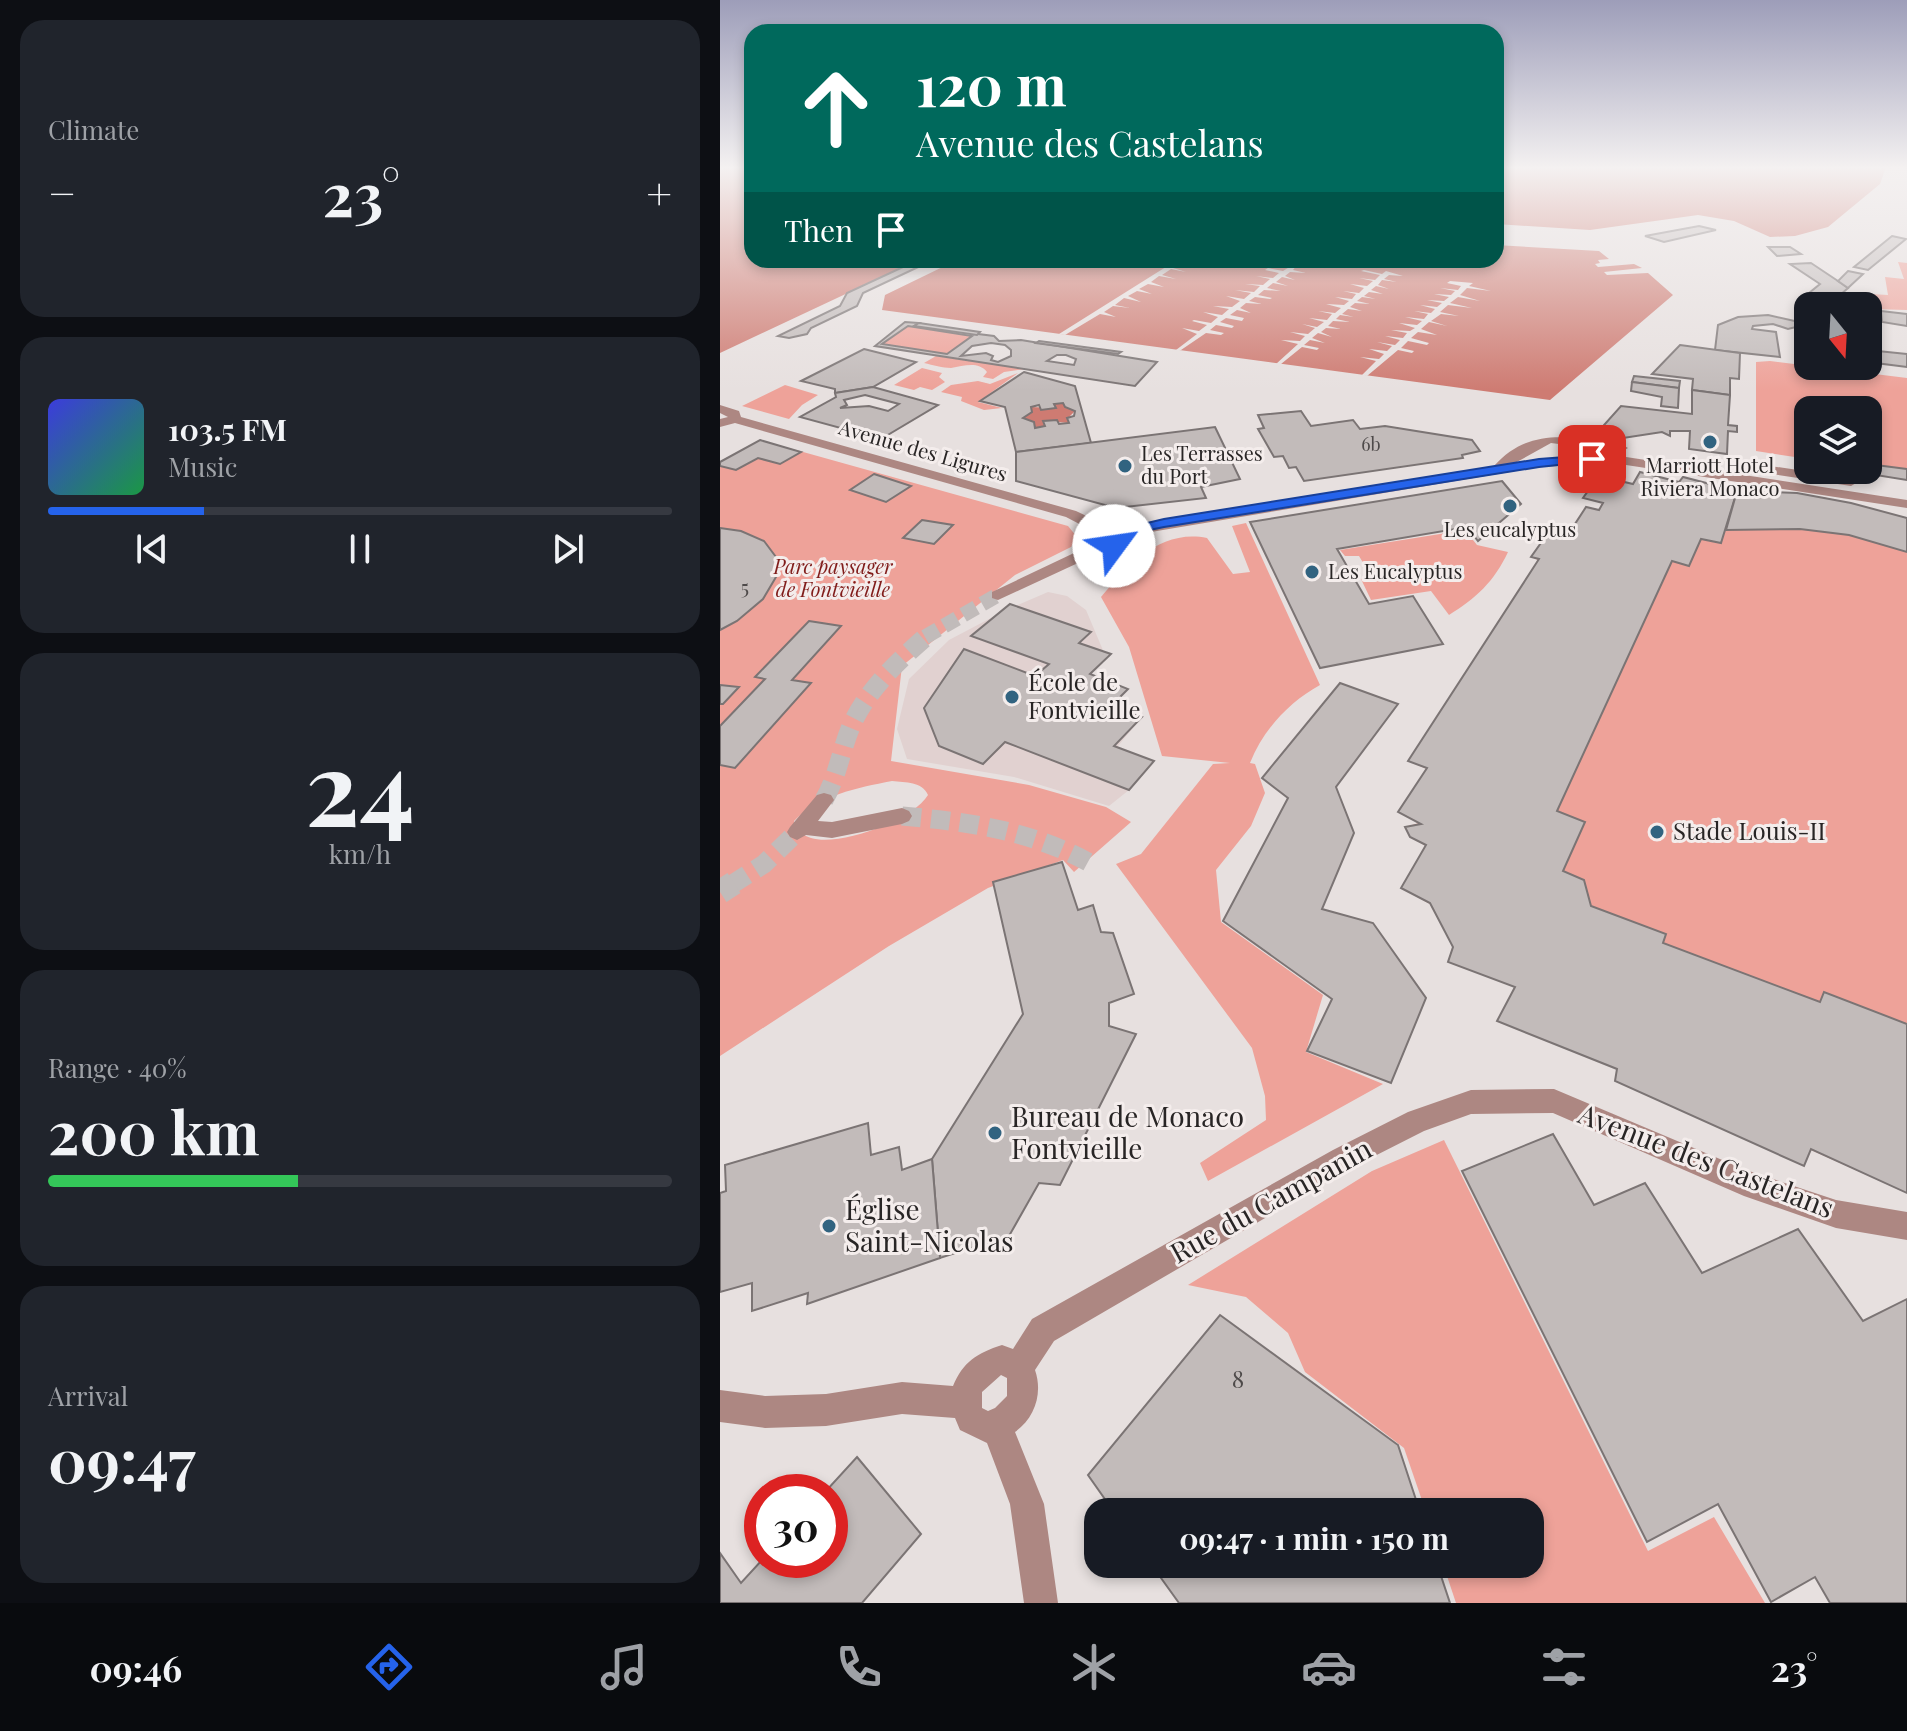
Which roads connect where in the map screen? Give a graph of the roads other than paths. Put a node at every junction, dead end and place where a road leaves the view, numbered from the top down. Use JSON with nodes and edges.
{"nodes":[{"id":1,"x":720,"y":409,"type":"edge"},
{"id":2,"x":735,"y":419,"type":"junction"},
{"id":3,"x":720,"y":423,"type":"edge"},
{"id":4,"x":1494,"y":471,"type":"junction"},
{"id":5,"x":1907,"y":490,"type":"edge"},
{"id":6,"x":1859,"y":497,"type":"junction"},
{"id":7,"x":1907,"y":504,"type":"edge"},
{"id":8,"x":1907,"y":516,"type":"edge"},
{"id":9,"x":1097,"y":527,"type":"junction"},
{"id":10,"x":1139,"y":529,"type":"junction"},
{"id":11,"x":1104,"y":545,"type":"junction"},
{"id":12,"x":998,"y":595,"type":"tunnel mouth"},
{"id":13,"x":824,"y":800,"type":"tunnel mouth"},
{"id":14,"x":902,"y":816,"type":"tunnel mouth"},
{"id":15,"x":1554,"y":1101,"type":"joint"},
{"id":16,"x":1907,"y":1226,"type":"edge"},
{"id":17,"x":1019,"y":1368,"type":"junction"},
{"id":18,"x":965,"y":1403,"type":"junction"},
{"id":19,"x":720,"y":1406,"type":"edge"},
{"id":20,"x":997,"y":1426,"type":"junction"},
{"id":21,"x":1041,"y":1603,"type":"edge"}],
"edges":[{"from":1,"to":2,"type":"street","name":"Avenue des Ligures"},
{"from":2,"to":3,"type":"street"},
{"from":2,"to":9,"type":"street","name":"Avenue des Ligures"},
{"from":4,"to":5,"type":"street"},
{"from":4,"to":6,"type":"street"},
{"from":4,"to":10,"type":"street"},
{"from":6,"to":7,"type":"street"},
{"from":6,"to":8,"type":"street"},
{"from":9,"to":10,"type":"street"},
{"from":9,"to":11,"type":"street"},
{"from":10,"to":11,"type":"street"},
{"from":11,"to":12,"type":"street"},
{"from":13,"to":14,"type":"street"},
{"from":15,"to":16,"type":"street","name":"Avenue des Castelans"},
{"from":15,"to":17,"type":"street","name":"Rue du Campanin"},
{"from":17,"to":18,"type":"street"},
{"from":17,"to":20,"type":"street"},
{"from":18,"to":19,"type":"street"},
{"from":18,"to":20,"type":"street"},
{"from":20,"to":21,"type":"street"}]}
